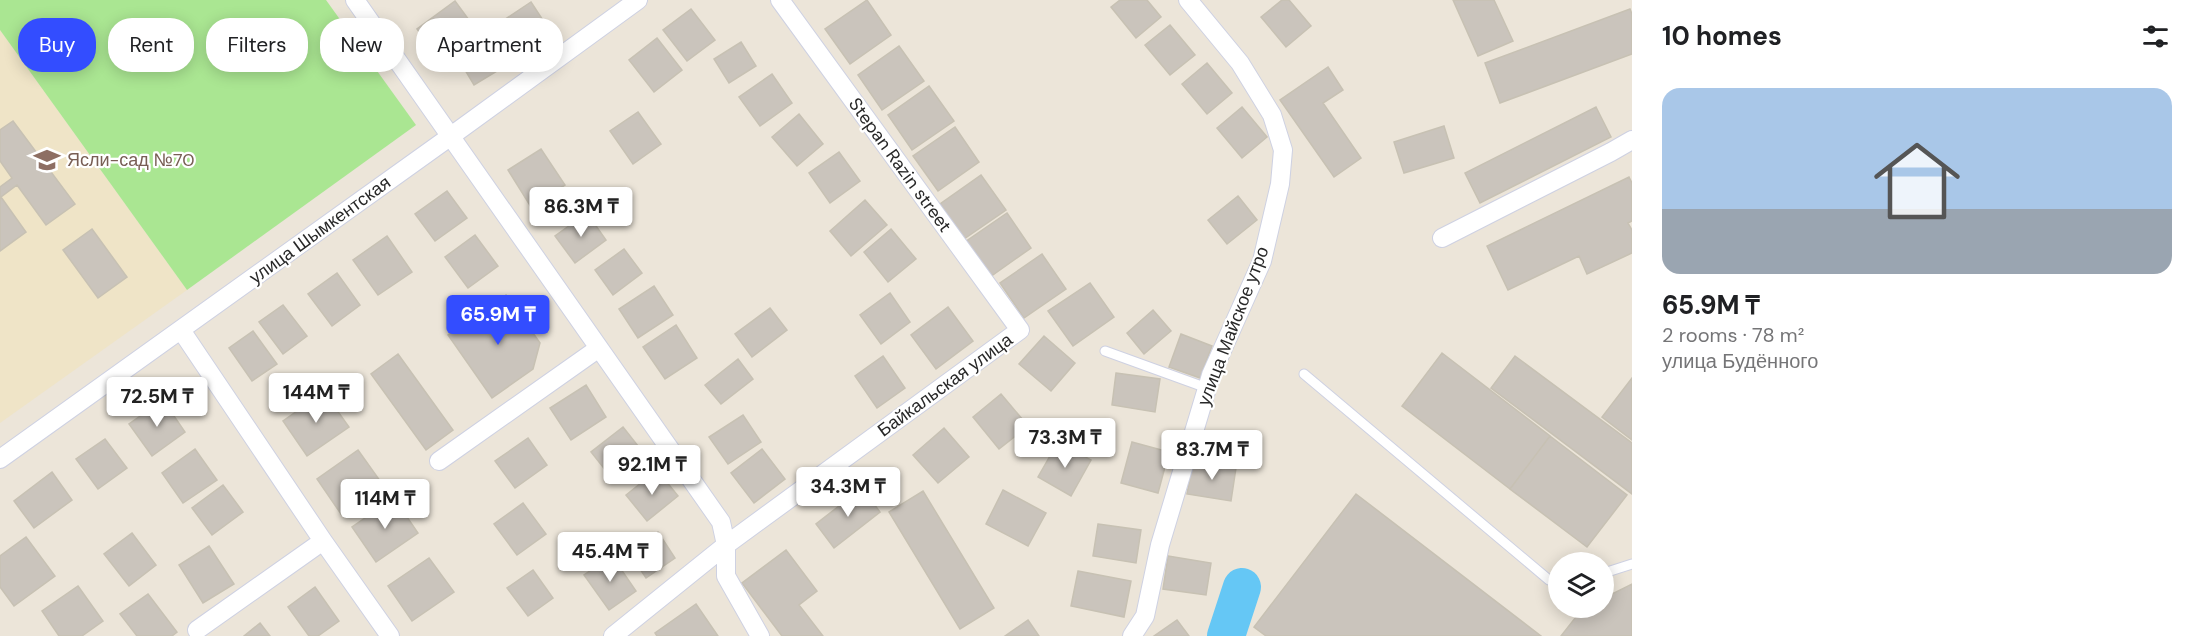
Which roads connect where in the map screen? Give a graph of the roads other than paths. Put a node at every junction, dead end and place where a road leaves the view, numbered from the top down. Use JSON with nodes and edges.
{"nodes":[{"id":1,"x":355,"y":0,"type":"edge"},
{"id":2,"x":638,"y":0,"type":"edge"},
{"id":3,"x":780,"y":0,"type":"edge"},
{"id":4,"x":1188,"y":0,"type":"edge"},
{"id":5,"x":451,"y":136,"type":"junction"},
{"id":6,"x":1632,"y":140,"type":"edge"},
{"id":7,"x":1442,"y":238,"type":"dead end"},
{"id":8,"x":181,"y":330,"type":"junction"},
{"id":9,"x":1020,"y":330,"type":"joint"},
{"id":10,"x":599,"y":348,"type":"junction"},
{"id":11,"x":1105,"y":351,"type":"dead end"},
{"id":12,"x":1304,"y":374,"type":"dead end"},
{"id":13,"x":1207,"y":388,"type":"junction"},
{"id":14,"x":0,"y":459,"type":"edge"},
{"id":15,"x":438,"y":461,"type":"dead end"},
{"id":16,"x":323,"y":541,"type":"junction"},
{"id":17,"x":726,"y":545,"type":"junction"},
{"id":18,"x":1632,"y":564,"type":"edge"},
{"id":19,"x":1614,"y":570,"type":"edge"},
{"id":20,"x":1548,"y":580,"type":"edge"},
{"id":21,"x":197,"y":630,"type":"dead end"},
{"id":22,"x":390,"y":636,"type":"edge"},
{"id":23,"x":613,"y":636,"type":"edge"},
{"id":24,"x":760,"y":636,"type":"edge"},
{"id":25,"x":1132,"y":636,"type":"edge"}],
"edges":[{"from":1,"to":5,"type":"street"},
{"from":2,"to":5,"type":"street","name":"улица Шымкентская"},
{"from":3,"to":9,"type":"street","name":"Stepan Razin street"},
{"from":4,"to":13,"type":"street","name":"улица Майское утро"},
{"from":5,"to":8,"type":"street","name":"улица Шымкентская"},
{"from":5,"to":10,"type":"street"},
{"from":6,"to":7,"type":"street"},
{"from":8,"to":14,"type":"street","name":"улица Шымкентская"},
{"from":8,"to":16,"type":"street"},
{"from":9,"to":17,"type":"street","name":"Байкальская улица"},
{"from":10,"to":15,"type":"street"},
{"from":10,"to":17,"type":"street"},
{"from":11,"to":13,"type":"lane"},
{"from":12,"to":20,"type":"lane"},
{"from":13,"to":25,"type":"street","name":"улица Майское утро"},
{"from":16,"to":21,"type":"street"},
{"from":16,"to":22,"type":"street"},
{"from":17,"to":23,"type":"street","name":"Байкальская улица"},
{"from":17,"to":24,"type":"street"},
{"from":18,"to":19,"type":"lane"}]}
